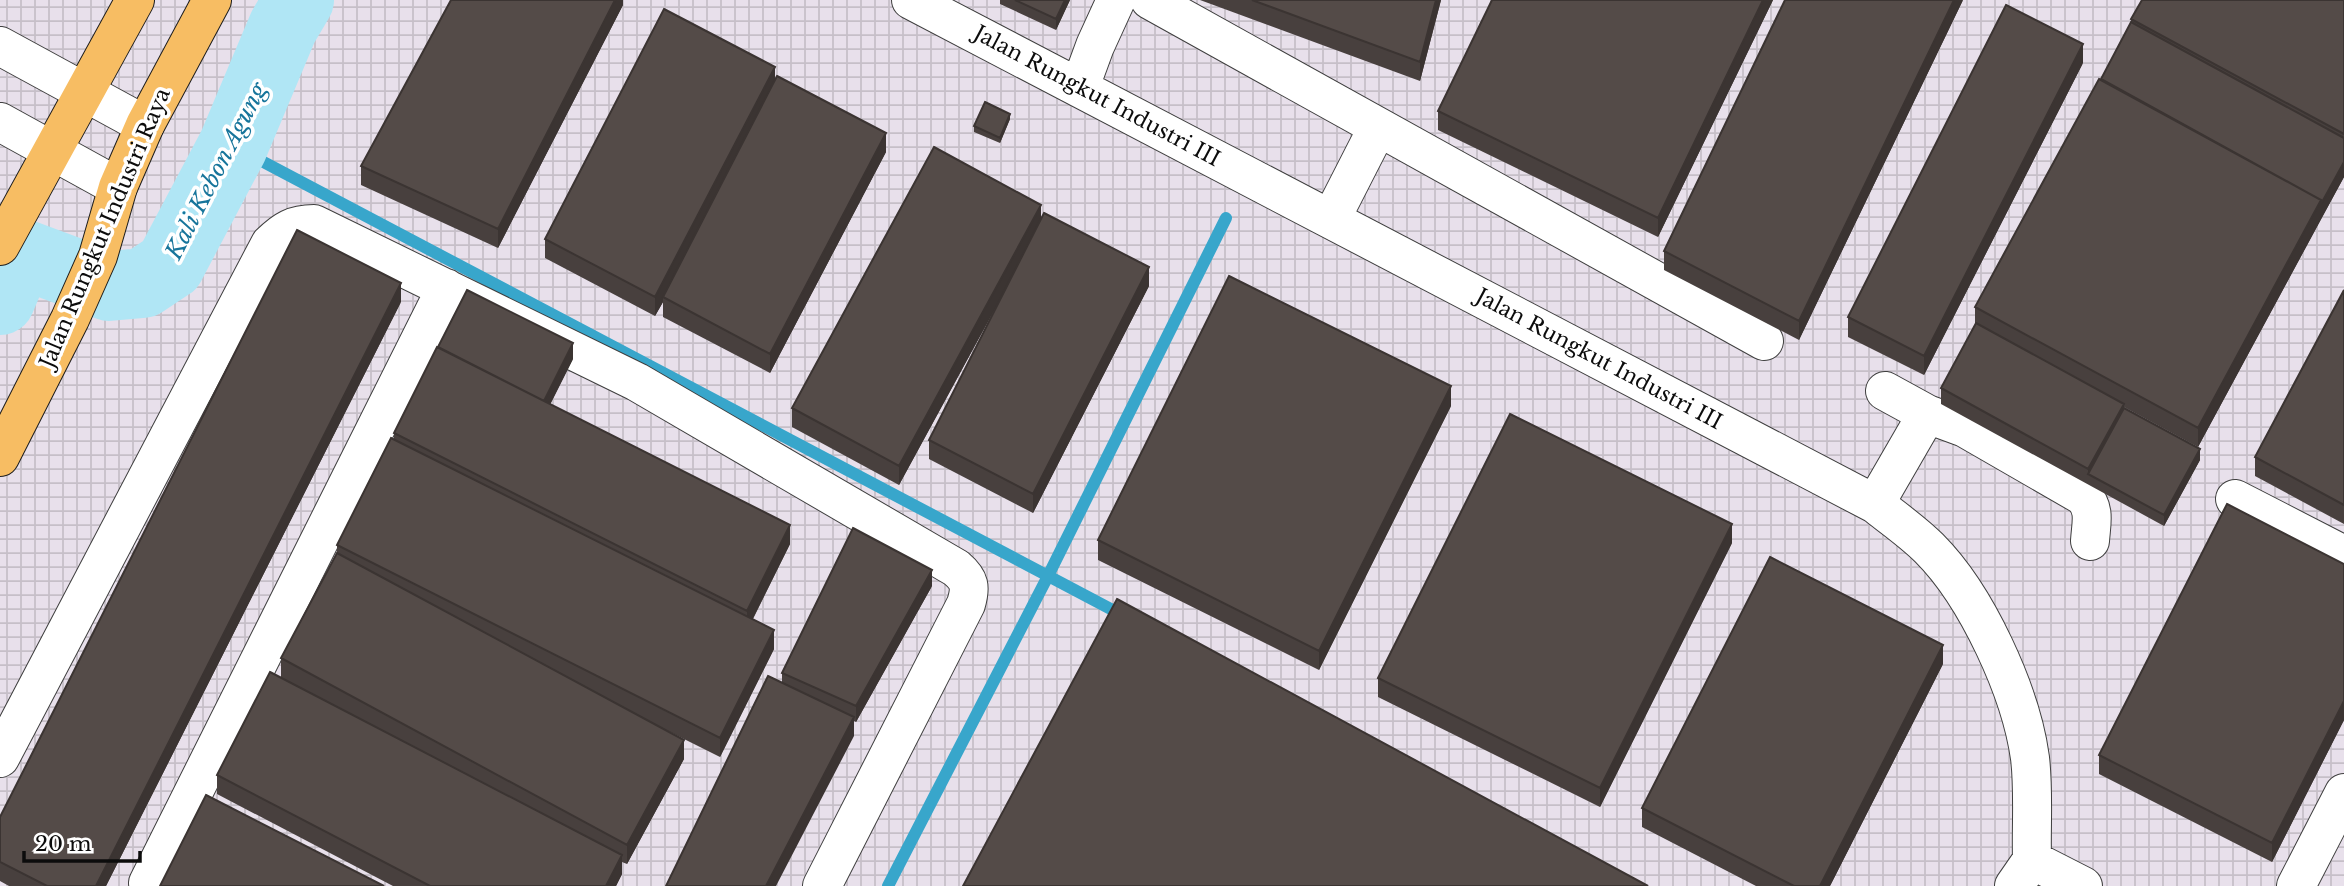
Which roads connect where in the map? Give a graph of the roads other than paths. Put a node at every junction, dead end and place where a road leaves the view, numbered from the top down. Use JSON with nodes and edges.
{"nodes":[{"id":1,"x":135,"y":0,"type":"edge"},
{"id":2,"x":212,"y":0,"type":"edge"},
{"id":3,"x":911,"y":0,"type":"edge"},
{"id":4,"x":1116,"y":0,"type":"edge"},
{"id":5,"x":1150,"y":0,"type":"edge"},
{"id":6,"x":0,"y":46,"type":"edge"},
{"id":7,"x":1080,"y":87,"type":"junction"},
{"id":8,"x":84,"y":92,"type":"junction"},
{"id":9,"x":0,"y":122,"type":"edge"},
{"id":10,"x":145,"y":125,"type":"junction"},
{"id":11,"x":1378,"y":127,"type":"junction"},
{"id":12,"x":51,"y":151,"type":"junction"},
{"id":13,"x":118,"y":187,"type":"junction"},
{"id":14,"x":1331,"y":219,"type":"junction"},
{"id":15,"x":0,"y":246,"type":"edge"},
{"id":16,"x":446,"y":288,"type":"junction"},
{"id":17,"x":1764,"y":341,"type":"dead end"},
{"id":18,"x":1885,"y":391,"type":"dead end"},
{"id":19,"x":1927,"y":414,"type":"junction"},
{"id":20,"x":0,"y":457,"type":"edge"},
{"id":21,"x":2235,"y":499,"type":"dead end"},
{"id":22,"x":1875,"y":504,"type":"junction"},
{"id":23,"x":2090,"y":541,"type":"dead end"},
{"id":24,"x":2344,"y":555,"type":"edge"},
{"id":25,"x":0,"y":758,"type":"edge"},
{"id":26,"x":2344,"y":793,"type":"edge"},
{"id":27,"x":2023,"y":873,"type":"edge"},
{"id":28,"x":148,"y":883,"type":"dead end"},
{"id":29,"x":822,"y":886,"type":"edge"},
{"id":30,"x":2083,"y":886,"type":"edge"},
{"id":31,"x":2296,"y":886,"type":"edge"}],
"edges":[{"from":1,"to":8,"type":"main road"},
{"from":2,"to":10,"type":"main road","name":"Jalan Rungkut Industri Raya"},
{"from":3,"to":7,"type":"street","name":"Jalan Rungkut Industri III"},
{"from":4,"to":7,"type":"street"},
{"from":5,"to":11,"type":"street"},
{"from":6,"to":8,"type":"street"},
{"from":7,"to":14,"type":"street","name":"Jalan Rungkut Industri III"},
{"from":8,"to":10,"type":"street"},
{"from":8,"to":12,"type":"main road"},
{"from":9,"to":12,"type":"street"},
{"from":10,"to":13,"type":"main road","name":"Jalan Rungkut Industri Raya"},
{"from":11,"to":14,"type":"street"},
{"from":11,"to":17,"type":"street"},
{"from":12,"to":13,"type":"street"},
{"from":12,"to":15,"type":"main road"},
{"from":13,"to":20,"type":"main road","name":"Jalan Rungkut Industri Raya"},
{"from":14,"to":22,"type":"street","name":"Jalan Rungkut Industri III"},
{"from":16,"to":25,"type":"street"},
{"from":16,"to":28,"type":"street"},
{"from":16,"to":29,"type":"street"},
{"from":18,"to":19,"type":"street"},
{"from":19,"to":22,"type":"street"},
{"from":19,"to":23,"type":"street"},
{"from":21,"to":24,"type":"street"},
{"from":22,"to":27,"type":"street","name":"Jalan Rungkut Industri III"},
{"from":26,"to":31,"type":"street"},
{"from":27,"to":30,"type":"street","name":"Jalan Rungkut Industri III"}]}
